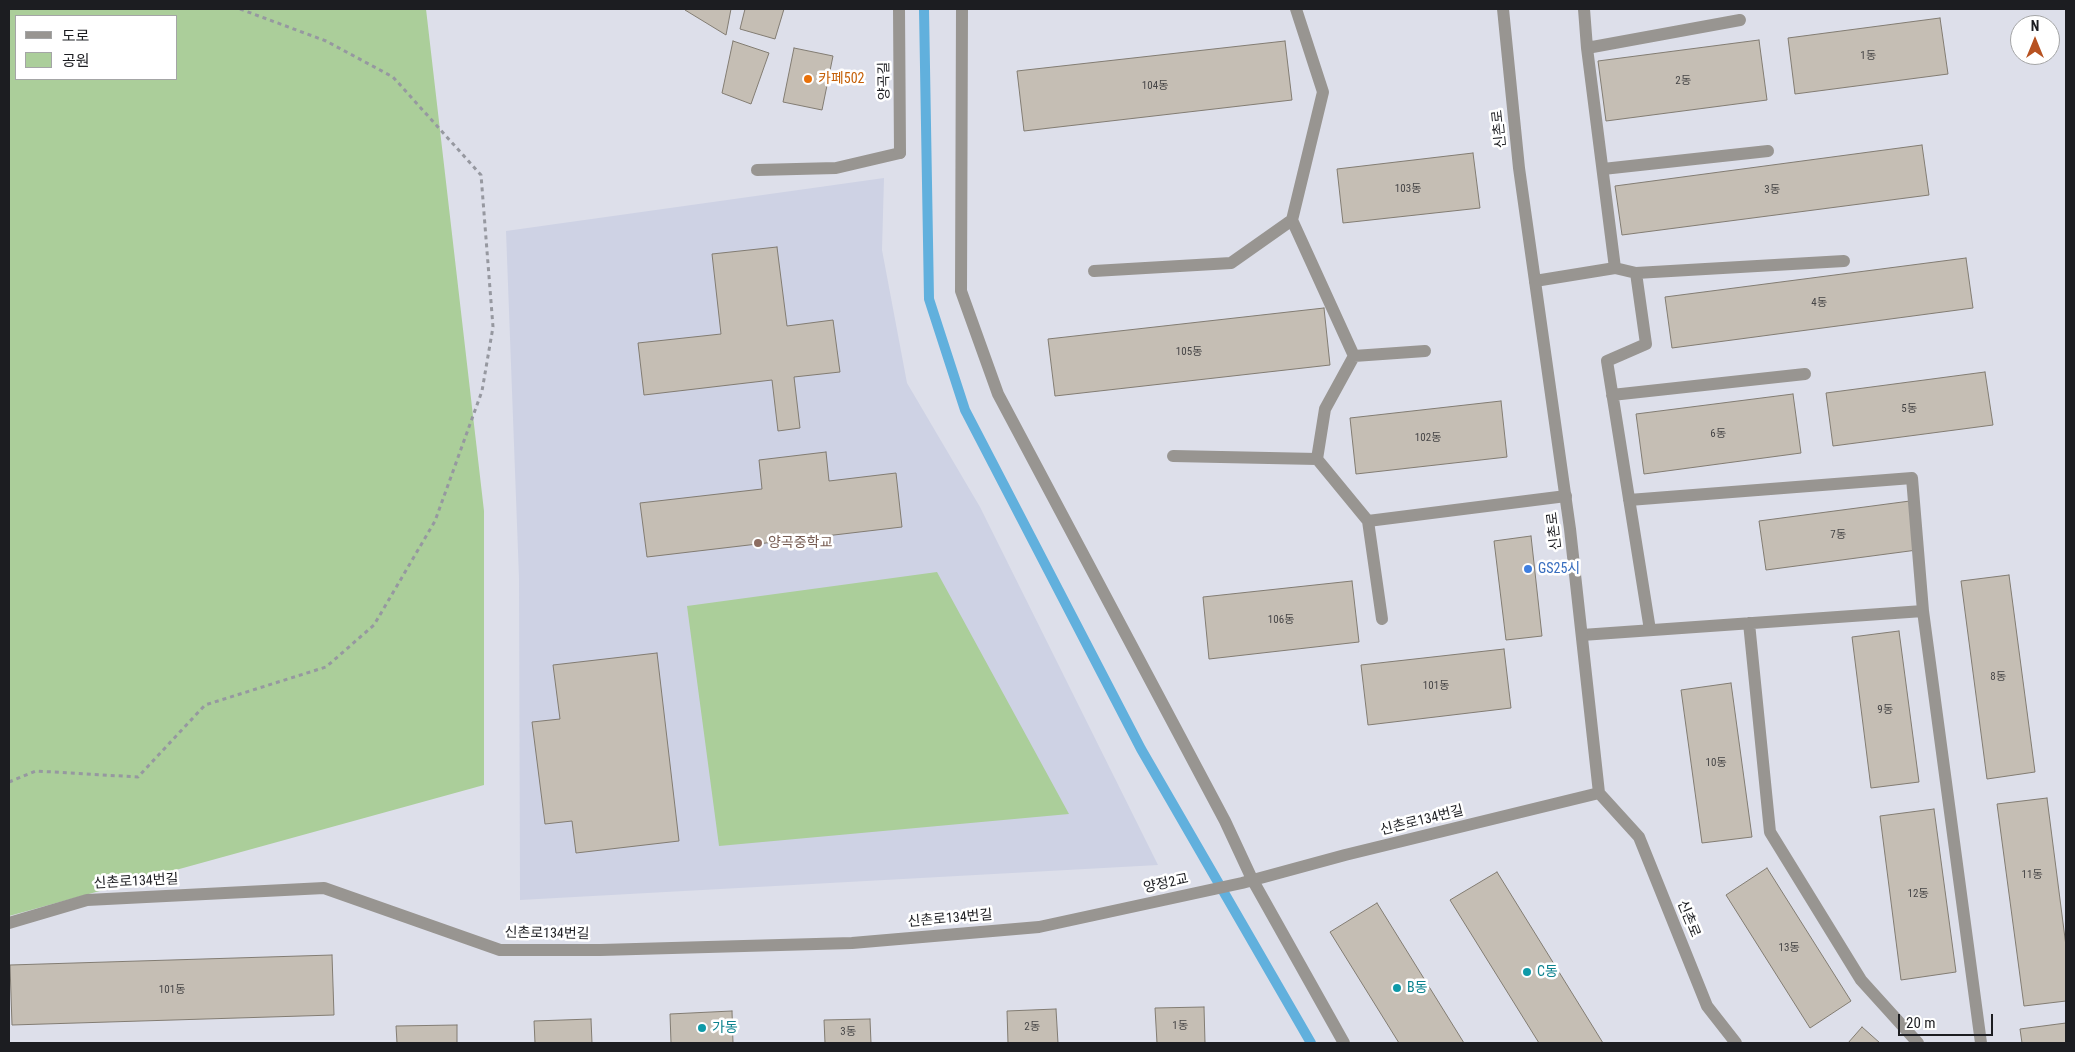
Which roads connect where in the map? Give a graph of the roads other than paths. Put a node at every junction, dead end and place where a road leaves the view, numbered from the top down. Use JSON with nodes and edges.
{"nodes":[{"id":1,"x":899,"y":9,"type":"edge"},
{"id":2,"x":962,"y":9,"type":"edge"},
{"id":3,"x":1296,"y":9,"type":"edge"},
{"id":4,"x":1503,"y":9,"type":"edge"},
{"id":5,"x":1584,"y":9,"type":"edge"},
{"id":6,"x":1740,"y":20,"type":"dead end"},
{"id":7,"x":1587,"y":48,"type":"junction"},
{"id":8,"x":1768,"y":151,"type":"dead end"},
{"id":9,"x":1603,"y":169,"type":"junction"},
{"id":10,"x":757,"y":170,"type":"dead end"},
{"id":11,"x":1292,"y":220,"type":"junction"},
{"id":12,"x":1844,"y":261,"type":"dead end"},
{"id":13,"x":1616,"y":268,"type":"junction"},
{"id":14,"x":1094,"y":271,"type":"dead end"},
{"id":15,"x":1636,"y":273,"type":"junction"},
{"id":16,"x":1535,"y":281,"type":"junction"},
{"id":17,"x":1425,"y":352,"type":"dead end"},
{"id":18,"x":1354,"y":356,"type":"junction"},
{"id":19,"x":1805,"y":374,"type":"dead end"},
{"id":20,"x":1612,"y":395,"type":"junction"},
{"id":21,"x":1173,"y":456,"type":"dead end"},
{"id":22,"x":1317,"y":459,"type":"junction"},
{"id":23,"x":1566,"y":496,"type":"junction"},
{"id":24,"x":1629,"y":500,"type":"junction"},
{"id":25,"x":1368,"y":520,"type":"junction"},
{"id":26,"x":1923,"y":611,"type":"junction"},
{"id":27,"x":1382,"y":619,"type":"dead end"},
{"id":28,"x":1749,"y":623,"type":"junction"},
{"id":29,"x":1650,"y":630,"type":"junction"},
{"id":30,"x":1582,"y":635,"type":"junction"},
{"id":31,"x":1599,"y":793,"type":"junction"},
{"id":32,"x":1247,"y":881,"type":"junction"},
{"id":33,"x":1096,"y":914,"type":"joint"},
{"id":34,"x":9,"y":923,"type":"edge"},
{"id":35,"x":1344,"y":1043,"type":"edge"},
{"id":36,"x":1736,"y":1043,"type":"edge"},
{"id":37,"x":1918,"y":1043,"type":"edge"},
{"id":38,"x":1981,"y":1043,"type":"edge"}],
"edges":[{"from":1,"to":10,"type":"street","name":"양곡길"},
{"from":2,"to":32,"type":"street"},
{"from":3,"to":11,"type":"street"},
{"from":4,"to":16,"type":"street","name":"신촌로"},
{"from":5,"to":7,"type":"street"},
{"from":6,"to":7,"type":"street"},
{"from":7,"to":9,"type":"street"},
{"from":8,"to":9,"type":"street"},
{"from":9,"to":13,"type":"street"},
{"from":11,"to":14,"type":"street"},
{"from":11,"to":18,"type":"street"},
{"from":12,"to":15,"type":"street"},
{"from":13,"to":15,"type":"street"},
{"from":13,"to":16,"type":"street"},
{"from":15,"to":20,"type":"street"},
{"from":16,"to":23,"type":"street","name":"신촌로"},
{"from":17,"to":18,"type":"street"},
{"from":18,"to":22,"type":"street"},
{"from":19,"to":20,"type":"street"},
{"from":20,"to":24,"type":"street"},
{"from":21,"to":22,"type":"street"},
{"from":22,"to":25,"type":"street"},
{"from":23,"to":25,"type":"street"},
{"from":23,"to":30,"type":"street","name":"신촌로"},
{"from":24,"to":26,"type":"street"},
{"from":24,"to":29,"type":"street"},
{"from":25,"to":27,"type":"street"},
{"from":26,"to":28,"type":"street"},
{"from":26,"to":38,"type":"street"},
{"from":28,"to":29,"type":"street"},
{"from":28,"to":37,"type":"street"},
{"from":29,"to":30,"type":"street"},
{"from":30,"to":31,"type":"street","name":"신촌로"},
{"from":31,"to":32,"type":"street","name":"신촌로134번길"},
{"from":31,"to":36,"type":"street","name":"신촌로"},
{"from":32,"to":33,"type":"street","name":"양정2교"},
{"from":32,"to":35,"type":"street"},
{"from":33,"to":34,"type":"street","name":"신촌로134번길"}]}
